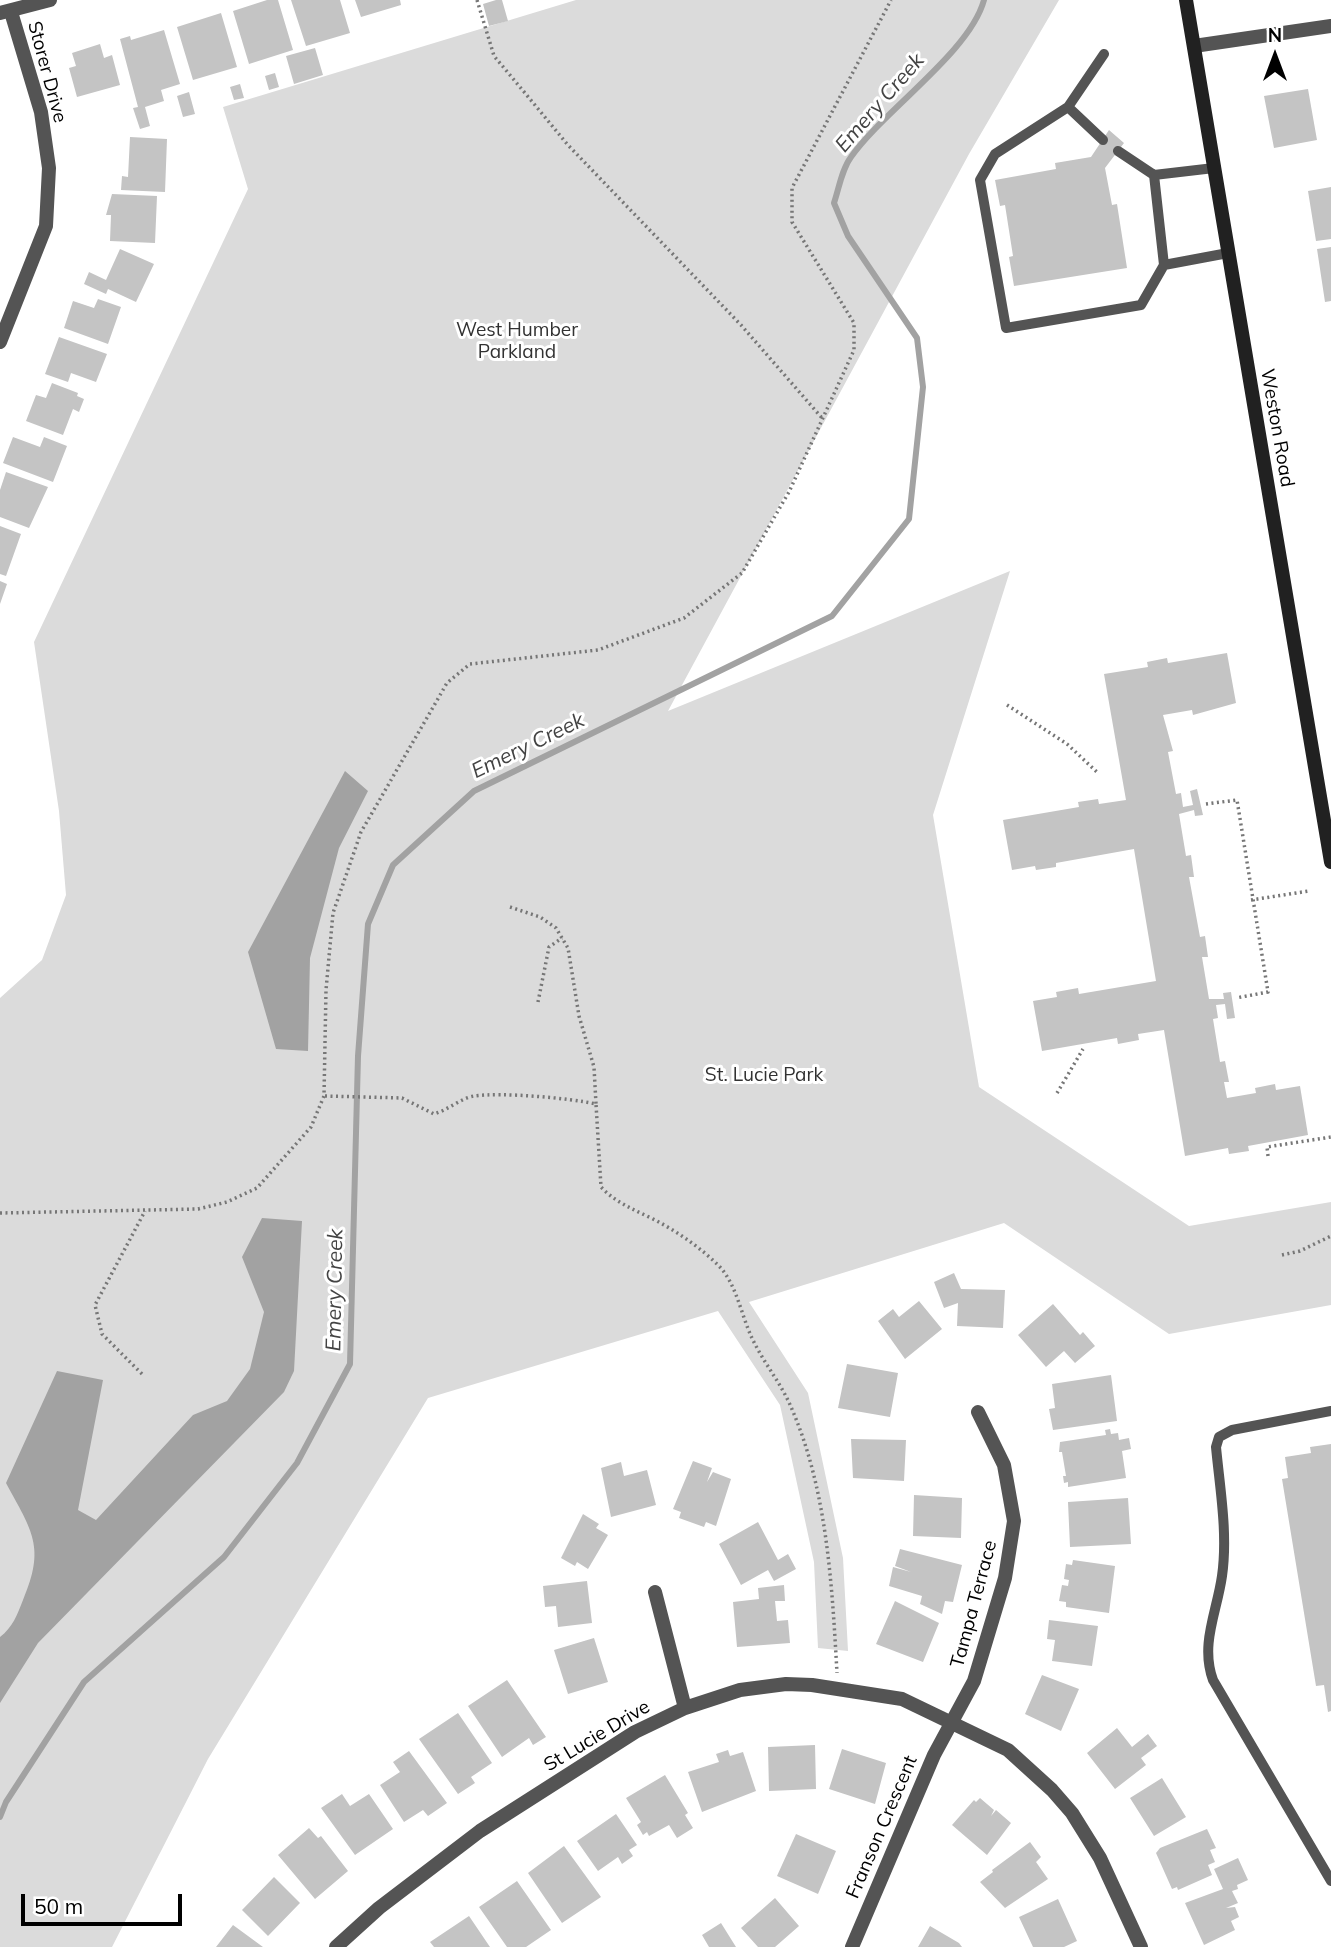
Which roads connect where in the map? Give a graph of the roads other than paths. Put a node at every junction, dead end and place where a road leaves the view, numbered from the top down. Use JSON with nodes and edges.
{"nodes":[{"id":1,"x":50,"y":0,"type":"edge"},
{"id":2,"x":1186,"y":0,"type":"edge"},
{"id":3,"x":5,"y":13,"type":"edge"},
{"id":4,"x":1331,"y":26,"type":"edge"},
{"id":5,"x":1194,"y":47,"type":"junction"},
{"id":6,"x":1104,"y":54,"type":"dead end"},
{"id":7,"x":1068,"y":107,"type":"junction"},
{"id":8,"x":1102,"y":140,"type":"dead end"},
{"id":9,"x":1118,"y":151,"type":"dead end"},
{"id":10,"x":1214,"y":168,"type":"junction"},
{"id":11,"x":1154,"y":175,"type":"junction"},
{"id":12,"x":1228,"y":253,"type":"junction"},
{"id":13,"x":1164,"y":265,"type":"junction"},
{"id":14,"x":0,"y":342,"type":"edge"},
{"id":15,"x":1331,"y":862,"type":"edge"},
{"id":16,"x":978,"y":1412,"type":"dead end"},
{"id":17,"x":1331,"y":1412,"type":"edge"},
{"id":18,"x":655,"y":1591,"type":"dead end"},
{"id":19,"x":685,"y":1708,"type":"junction"},
{"id":20,"x":950,"y":1723,"type":"junction"},
{"id":21,"x":1331,"y":1881,"type":"edge"},
{"id":22,"x":336,"y":1947,"type":"edge"},
{"id":23,"x":852,"y":1947,"type":"edge"},
{"id":24,"x":1142,"y":1947,"type":"edge"}],
"edges":[{"from":1,"to":3,"type":"street"},
{"from":2,"to":5,"type":"main road","name":"Weston Road"},
{"from":3,"to":14,"type":"street","name":"Storer Drive"},
{"from":4,"to":5,"type":"street"},
{"from":5,"to":10,"type":"main road","name":"Weston Road"},
{"from":6,"to":7,"type":"lane"},
{"from":7,"to":8,"type":"lane"},
{"from":7,"to":13,"type":"lane"},
{"from":9,"to":11,"type":"lane"},
{"from":10,"to":11,"type":"lane"},
{"from":10,"to":12,"type":"main road","name":"Weston Road"},
{"from":11,"to":13,"type":"lane"},
{"from":12,"to":13,"type":"lane"},
{"from":12,"to":15,"type":"main road","name":"Weston Road"},
{"from":16,"to":20,"type":"street","name":"Tampa Terrace"},
{"from":17,"to":21,"type":"lane"},
{"from":18,"to":19,"type":"street"},
{"from":19,"to":20,"type":"street","name":"St Lucie Drive"},
{"from":19,"to":22,"type":"street","name":"St Lucie Drive"},
{"from":20,"to":23,"type":"street","name":"Franson Crescent"},
{"from":20,"to":24,"type":"street","name":"St Lucie Drive"}]}
